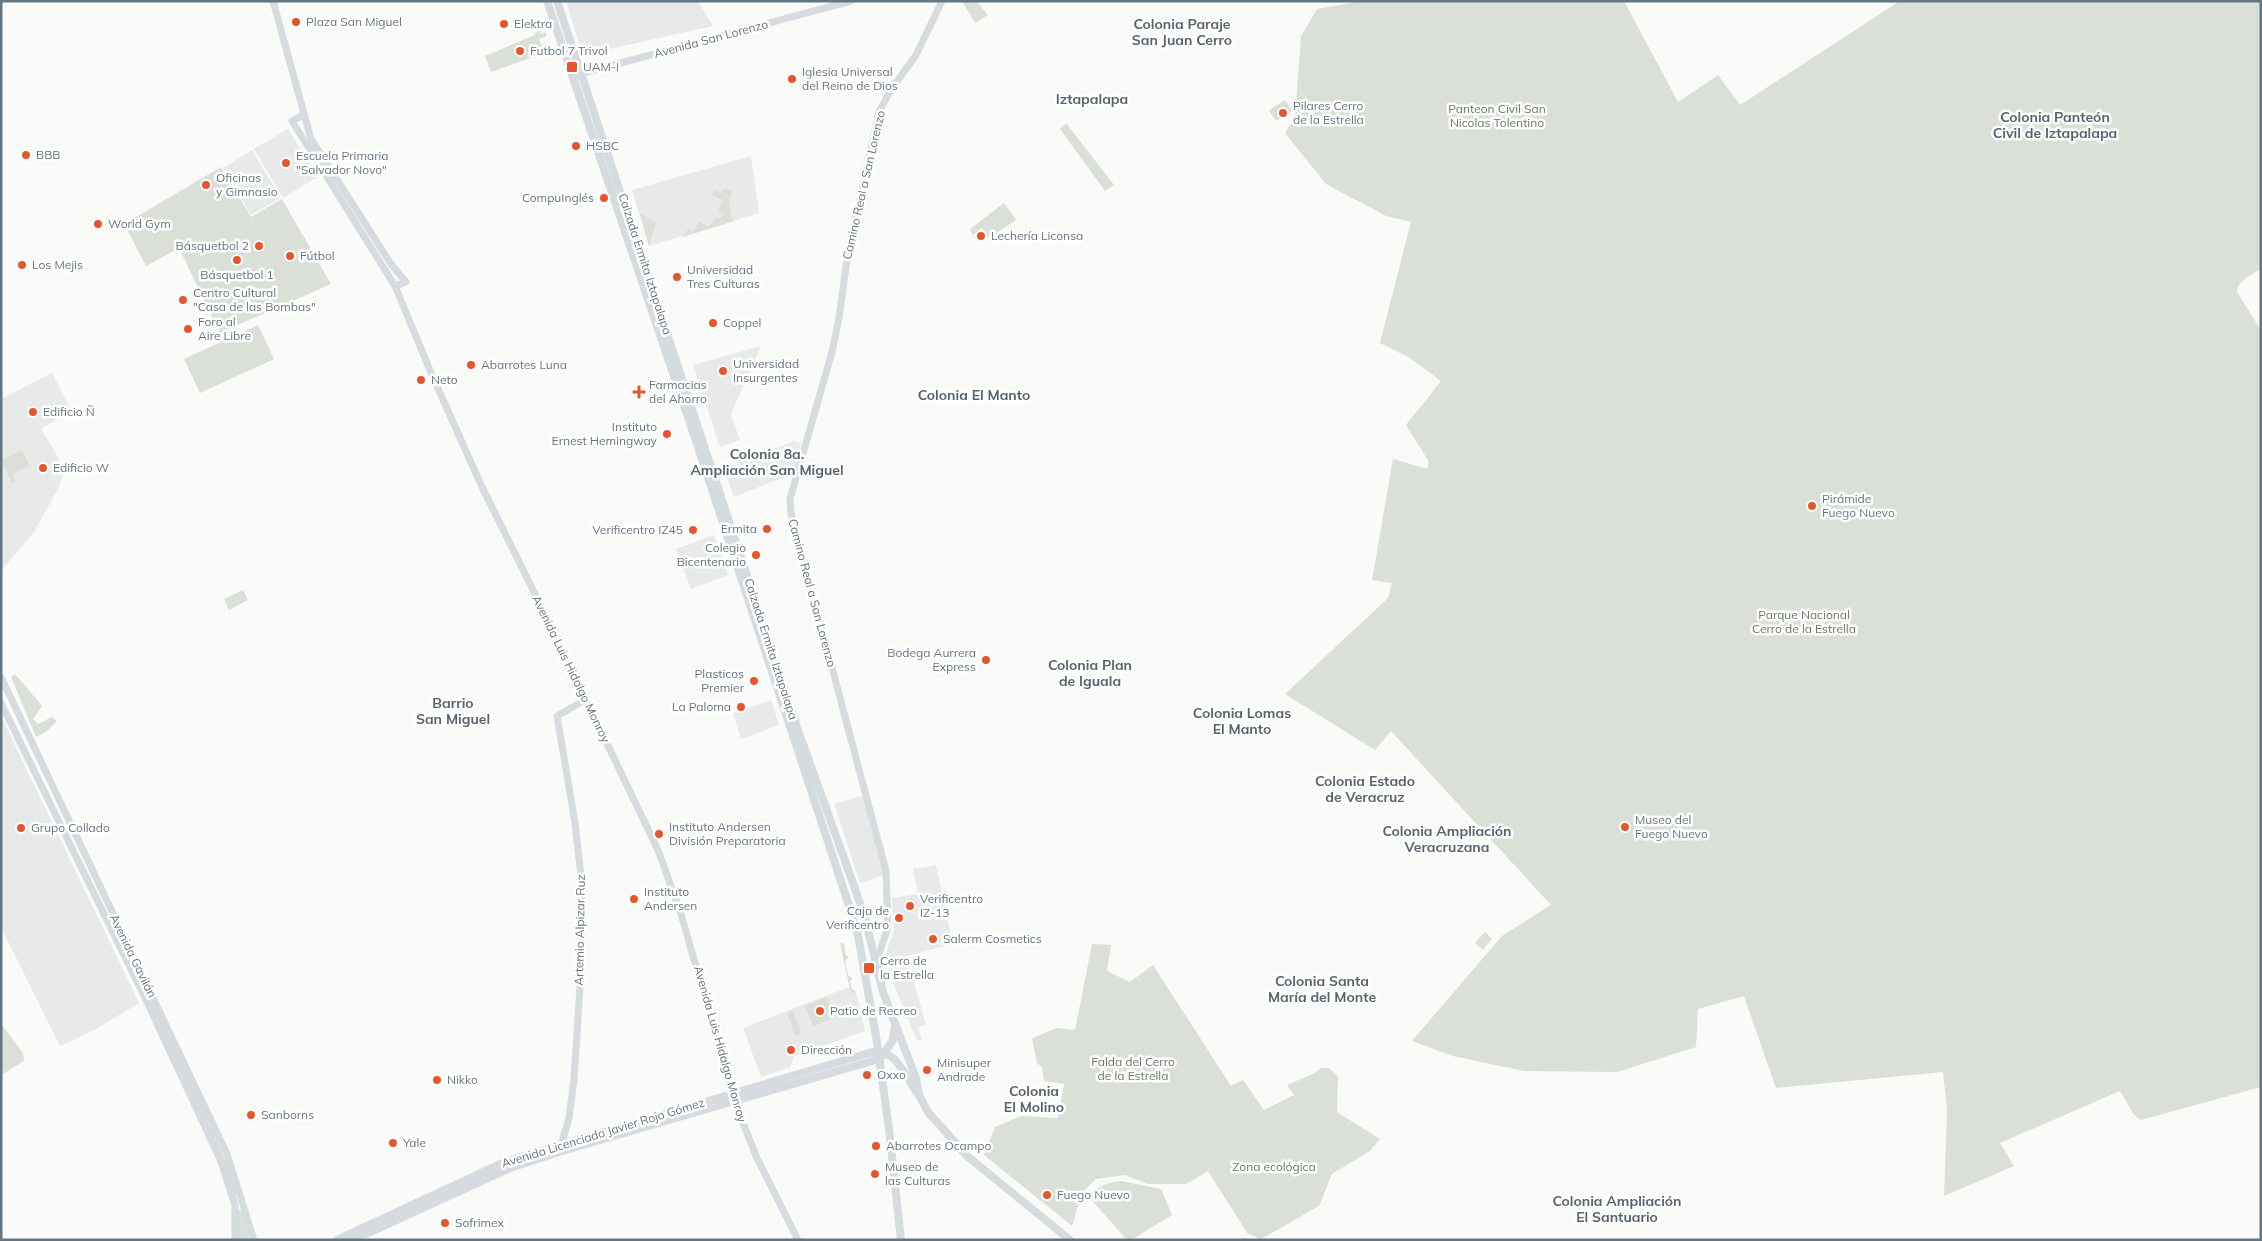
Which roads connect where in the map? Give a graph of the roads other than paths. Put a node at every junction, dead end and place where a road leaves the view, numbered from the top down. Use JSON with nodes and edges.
{"nodes":[{"id":1,"x":273,"y":1,"type":"edge"},
{"id":2,"x":547,"y":1,"type":"edge"},
{"id":3,"x":557,"y":1,"type":"edge"},
{"id":4,"x":851,"y":1,"type":"edge"},
{"id":5,"x":942,"y":1,"type":"edge"},
{"id":6,"x":582,"y":73,"type":"junction"},
{"id":7,"x":572,"y":76,"type":"junction"},
{"id":8,"x":304,"y":115,"type":"junction"},
{"id":9,"x":396,"y":286,"type":"junction"},
{"id":10,"x":1,"y":677,"type":"edge"},
{"id":11,"x":585,"y":700,"type":"junction"},
{"id":12,"x":1,"y":703,"type":"edge"},
{"id":13,"x":876,"y":964,"type":"junction"},
{"id":14,"x":894,"y":1020,"type":"junction"},
{"id":15,"x":881,"y":1051,"type":"junction"},
{"id":16,"x":879,"y":1059,"type":"junction"},
{"id":17,"x":840,"y":1065,"type":"junction"},
{"id":18,"x":919,"y":1095,"type":"junction"},
{"id":19,"x":733,"y":1098,"type":"junction"},
{"id":20,"x":560,"y":1149,"type":"junction"},
{"id":21,"x":234,"y":1174,"type":"junction"},
{"id":22,"x":227,"y":1177,"type":"junction"},
{"id":23,"x":243,"y":1202,"type":"junction"},
{"id":24,"x":234,"y":1205,"type":"junction"},
{"id":25,"x":235,"y":1240,"type":"edge"},
{"id":26,"x":254,"y":1240,"type":"edge"},
{"id":27,"x":337,"y":1240,"type":"edge"},
{"id":28,"x":353,"y":1240,"type":"edge"},
{"id":29,"x":798,"y":1240,"type":"edge"},
{"id":30,"x":901,"y":1240,"type":"edge"},
{"id":31,"x":1070,"y":1240,"type":"edge"}],
"edges":[{"from":1,"to":8,"type":"main road"},
{"from":2,"to":7,"type":"main road","name":"Calzada Ermita Iztapalapa"},
{"from":3,"to":6,"type":"main road","name":"Calzada Ermita Iztapalapa"},
{"from":4,"to":6,"type":"main road","name":"Avenida San Lorenzo"},
{"from":5,"to":13,"type":"main road","name":"Camino Real a San Lorenzo"},
{"from":6,"to":7,"type":"main road","name":"Avenida San Lorenzo"},
{"from":6,"to":13,"type":"main road","name":"Calzada Ermita Iztapalapa"},
{"from":7,"to":15,"type":"main road","name":"Calzada Ermita Iztapalapa"},
{"from":8,"to":9,"type":"main road"},
{"from":8,"to":9,"type":"main road","name":"Avenida Luis Hidalgo Monroy"},
{"from":9,"to":11,"type":"main road","name":"Avenida Luis Hidalgo Monroy"},
{"from":10,"to":21,"type":"main road","name":"Avenida Gavilán"},
{"from":11,"to":19,"type":"main road","name":"Avenida Luis Hidalgo Monroy"},
{"from":11,"to":20,"type":"main road","name":"Artemio Alpizar Ruz"},
{"from":12,"to":22,"type":"main road","name":"Avenida Gavilán"},
{"from":13,"to":14,"type":"main road","name":"Calzada Ermita Iztapalapa"},
{"from":14,"to":15,"type":"main road"},
{"from":14,"to":18,"type":"main road","name":"Calzada Ermita Iztapalapa"},
{"from":15,"to":16,"type":"main road"},
{"from":15,"to":17,"type":"main road","name":"Avenida Licenciado Javier Rojo Gómez"},
{"from":15,"to":18,"type":"main road"},
{"from":16,"to":17,"type":"main road","name":"Avenida Licenciado Javier Rojo Gómez"},
{"from":16,"to":30,"type":"main road"},
{"from":17,"to":19,"type":"main road","name":"Avenida Licenciado Javier Rojo Gómez"},
{"from":18,"to":31,"type":"main road","name":"Calzada Ermita Iztapalapa"},
{"from":19,"to":20,"type":"main road","name":"Avenida Licenciado Javier Rojo Gómez"},
{"from":19,"to":29,"type":"main road","name":"Avenida Luis Hidalgo Monroy"},
{"from":20,"to":27,"type":"main road","name":"Avenida Licenciado Javier Rojo Gómez"},
{"from":20,"to":28,"type":"main road","name":"Avenida Licenciado Javier Rojo Gómez"},
{"from":21,"to":22,"type":"main road"},
{"from":21,"to":23,"type":"main road","name":"Avenida Gavilán"},
{"from":22,"to":24,"type":"main road","name":"Avenida Gavilán"},
{"from":23,"to":24,"type":"main road"},
{"from":23,"to":26,"type":"main road","name":"Avenida Gavilán"},
{"from":24,"to":25,"type":"main road","name":"Avenida Gavilán"}]}
